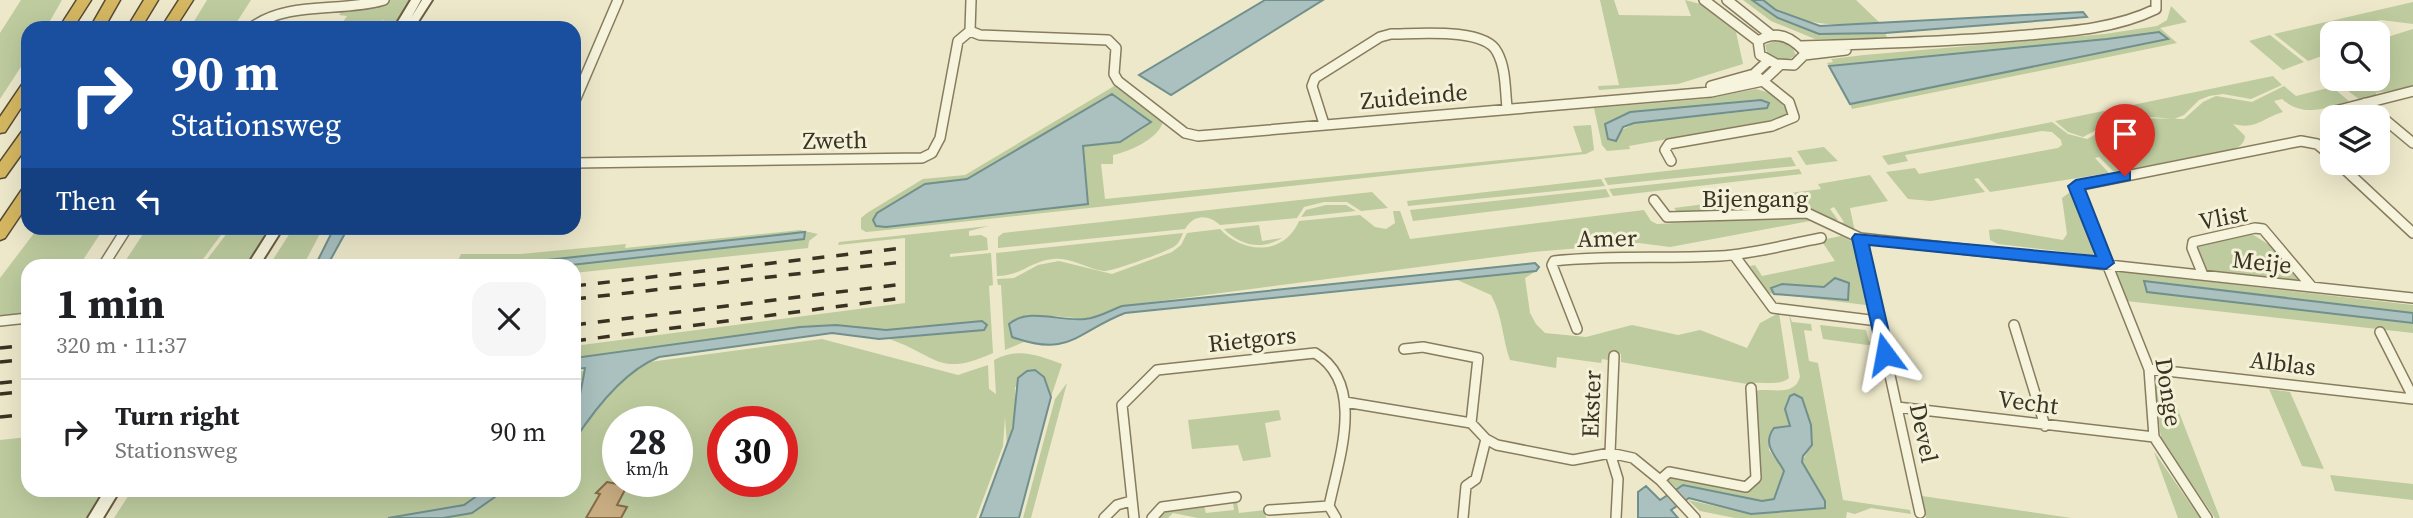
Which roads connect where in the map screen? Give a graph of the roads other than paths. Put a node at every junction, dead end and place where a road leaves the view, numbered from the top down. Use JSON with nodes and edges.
{"nodes":[{"id":1,"x":73,"y":0,"type":"edge"},
{"id":2,"x":84,"y":0,"type":"edge"},
{"id":3,"x":113,"y":0,"type":"edge"},
{"id":4,"x":150,"y":0,"type":"edge"},
{"id":5,"x":186,"y":0,"type":"edge"},
{"id":6,"x":384,"y":0,"type":"edge"},
{"id":7,"x":416,"y":0,"type":"edge"},
{"id":8,"x":427,"y":0,"type":"edge"},
{"id":9,"x":618,"y":0,"type":"edge"},
{"id":10,"x":971,"y":0,"type":"edge"},
{"id":11,"x":1704,"y":0,"type":"edge"},
{"id":12,"x":1727,"y":0,"type":"edge"},
{"id":13,"x":2156,"y":0,"type":"edge"},
{"id":14,"x":63,"y":21,"type":"edge"},
{"id":15,"x":70,"y":21,"type":"edge"},
{"id":16,"x":101,"y":21,"type":"edge"},
{"id":17,"x":138,"y":21,"type":"edge"},
{"id":18,"x":172,"y":21,"type":"edge"},
{"id":19,"x":257,"y":21,"type":"edge"},
{"id":20,"x":404,"y":21,"type":"edge"},
{"id":21,"x":414,"y":21,"type":"edge"},
{"id":22,"x":970,"y":31,"type":"junction"},
{"id":23,"x":1771,"y":35,"type":"junction"},
{"id":24,"x":1758,"y":41,"type":"junction"},
{"id":25,"x":1879,"y":45,"type":"junction"},
{"id":26,"x":1800,"y":46,"type":"junction"},
{"id":27,"x":1804,"y":55,"type":"junction"},
{"id":28,"x":1768,"y":61,"type":"junction"},
{"id":29,"x":1780,"y":65,"type":"junction"},
{"id":30,"x":1754,"y":74,"type":"junction"},
{"id":31,"x":1763,"y":81,"type":"junction"},
{"id":32,"x":581,"y":87,"type":"edge"},
{"id":33,"x":1700,"y":91,"type":"junction"},
{"id":34,"x":2413,"y":91,"type":"edge"},
{"id":35,"x":21,"y":96,"type":"edge"},
{"id":36,"x":2365,"y":103,"type":"junction"},
{"id":37,"x":2357,"y":105,"type":"edge"},
{"id":38,"x":1507,"y":107,"type":"junction"},
{"id":39,"x":1324,"y":124,"type":"junction"},
{"id":40,"x":0,"y":128,"type":"edge"},
{"id":41,"x":2313,"y":142,"type":"joint"},
{"id":42,"x":2413,"y":143,"type":"edge"},
{"id":43,"x":21,"y":144,"type":"edge"},
{"id":44,"x":2320,"y":147,"type":"edge"},
{"id":45,"x":1671,"y":161,"type":"dead end"},
{"id":46,"x":581,"y":163,"type":"edge"},
{"id":47,"x":0,"y":173,"type":"edge"},
{"id":48,"x":2351,"y":175,"type":"edge"},
{"id":49,"x":1654,"y":201,"type":"dead end"},
{"id":50,"x":21,"y":203,"type":"edge"},
{"id":51,"x":21,"y":217,"type":"edge"},
{"id":52,"x":2413,"y":233,"type":"edge"},
{"id":53,"x":123,"y":235,"type":"edge"},
{"id":54,"x":273,"y":235,"type":"edge"},
{"id":55,"x":0,"y":237,"type":"edge"},
{"id":56,"x":1821,"y":238,"type":"dead end"},
{"id":57,"x":1860,"y":238,"type":"junction"},
{"id":58,"x":1734,"y":255,"type":"junction"},
{"id":59,"x":107,"y":259,"type":"edge"},
{"id":60,"x":257,"y":259,"type":"edge"},
{"id":61,"x":2106,"y":263,"type":"junction"},
{"id":62,"x":2203,"y":275,"type":"junction"},
{"id":63,"x":2312,"y":287,"type":"junction"},
{"id":64,"x":2413,"y":298,"type":"edge"},
{"id":65,"x":21,"y":319,"type":"edge"},
{"id":66,"x":0,"y":321,"type":"edge"},
{"id":67,"x":1878,"y":321,"type":"junction"},
{"id":68,"x":2014,"y":325,"type":"dead end"},
{"id":69,"x":1577,"y":328,"type":"dead end"},
{"id":70,"x":2380,"y":332,"type":"dead end"},
{"id":71,"x":1404,"y":349,"type":"dead end"},
{"id":72,"x":1614,"y":356,"type":"dead end"},
{"id":73,"x":2148,"y":369,"type":"junction"},
{"id":74,"x":1751,"y":388,"type":"dead end"},
{"id":75,"x":2413,"y":398,"type":"edge"},
{"id":76,"x":1345,"y":401,"type":"junction"},
{"id":77,"x":1897,"y":407,"type":"junction"},
{"id":78,"x":1471,"y":423,"type":"junction"},
{"id":79,"x":2045,"y":426,"type":"junction"},
{"id":80,"x":2154,"y":437,"type":"junction"},
{"id":81,"x":1486,"y":439,"type":"junction"},
{"id":82,"x":1610,"y":453,"type":"junction"},
{"id":83,"x":1660,"y":480,"type":"junction"},
{"id":84,"x":108,"y":497,"type":"edge"},
{"id":85,"x":1236,"y":497,"type":"dead end"},
{"id":86,"x":1131,"y":501,"type":"junction"},
{"id":87,"x":1329,"y":506,"type":"junction"},
{"id":88,"x":1269,"y":510,"type":"dead end"},
{"id":89,"x":1920,"y":513,"type":"dead end"},
{"id":90,"x":95,"y":518,"type":"edge"},
{"id":91,"x":1104,"y":518,"type":"edge"},
{"id":92,"x":1134,"y":518,"type":"edge"},
{"id":93,"x":1152,"y":518,"type":"edge"},
{"id":94,"x":1336,"y":518,"type":"edge"},
{"id":95,"x":1462,"y":518,"type":"edge"},
{"id":96,"x":1616,"y":518,"type":"edge"},
{"id":97,"x":1695,"y":518,"type":"edge"},
{"id":98,"x":2207,"y":518,"type":"edge"}],
"edges":[{"from":1,"to":14,"type":"highway"},
{"from":2,"to":15,"type":"highway"},
{"from":3,"to":16,"type":"highway"},
{"from":4,"to":17,"type":"highway"},
{"from":5,"to":18,"type":"highway"},
{"from":6,"to":19,"type":"street"},
{"from":7,"to":20,"type":"main road"},
{"from":8,"to":21,"type":"main road"},
{"from":9,"to":32,"type":"street"},
{"from":10,"to":22,"type":"street","name":"Zweth"},
{"from":11,"to":24,"type":"street"},
{"from":12,"to":23,"type":"street"},
{"from":13,"to":25,"type":"street"},
{"from":22,"to":39,"type":"street","name":"Zuideinde"},
{"from":22,"to":46,"type":"street","name":"Zweth"},
{"from":23,"to":24,"type":"street"},
{"from":23,"to":26,"type":"street"},
{"from":24,"to":28,"type":"street"},
{"from":25,"to":26,"type":"street"},
{"from":25,"to":27,"type":"street"},
{"from":26,"to":27,"type":"street"},
{"from":27,"to":29,"type":"street"},
{"from":28,"to":29,"type":"street"},
{"from":28,"to":30,"type":"street"},
{"from":29,"to":31,"type":"street"},
{"from":30,"to":31,"type":"street"},
{"from":30,"to":33,"type":"street"},
{"from":31,"to":33,"type":"street","name":"Zuideinde"},
{"from":31,"to":45,"type":"street"},
{"from":33,"to":38,"type":"street","name":"Zuideinde"},
{"from":34,"to":36,"type":"street"},
{"from":35,"to":40,"type":"highway"},
{"from":36,"to":37,"type":"street"},
{"from":36,"to":42,"type":"street"},
{"from":38,"to":39,"type":"street","name":"Zuideinde"},
{"from":38,"to":39,"type":"street","name":"Zuideinde"},
{"from":41,"to":44,"type":"street"},
{"from":41,"to":61,"type":"street","name":"Donge"},
{"from":43,"to":47,"type":"highway"},
{"from":48,"to":52,"type":"street"},
{"from":49,"to":57,"type":"street","name":"Bijengang"},
{"from":50,"to":55,"type":"highway"},
{"from":51,"to":55,"type":"highway"},
{"from":53,"to":59,"type":"street"},
{"from":54,"to":60,"type":"main road"},
{"from":56,"to":58,"type":"street","name":"Amer"},
{"from":57,"to":61,"type":"street","name":"Meije"},
{"from":57,"to":67,"type":"street","name":"Devel"},
{"from":58,"to":67,"type":"street"},
{"from":58,"to":69,"type":"street","name":"Amer"},
{"from":61,"to":62,"type":"street","name":"Meije"},
{"from":61,"to":73,"type":"street","name":"Donge"},
{"from":62,"to":63,"type":"street","name":"Meije"},
{"from":62,"to":63,"type":"street","name":"Vlist"},
{"from":63,"to":64,"type":"street","name":"Meije"},
{"from":65,"to":66,"type":"street"},
{"from":67,"to":77,"type":"street","name":"Devel"},
{"from":68,"to":79,"type":"street"},
{"from":70,"to":75,"type":"street"},
{"from":71,"to":78,"type":"street"},
{"from":72,"to":82,"type":"street","name":"Ekster"},
{"from":73,"to":75,"type":"street","name":"Alblas"},
{"from":73,"to":80,"type":"street","name":"Donge"},
{"from":74,"to":83,"type":"street"},
{"from":76,"to":78,"type":"street"},
{"from":76,"to":86,"type":"street","name":"Rietgors"},
{"from":76,"to":87,"type":"street","name":"Rietgors"},
{"from":77,"to":79,"type":"street","name":"Vecht"},
{"from":77,"to":89,"type":"street","name":"Devel"},
{"from":78,"to":81,"type":"street"},
{"from":79,"to":80,"type":"street","name":"Vecht"},
{"from":80,"to":98,"type":"street","name":"Donge"},
{"from":81,"to":82,"type":"street"},
{"from":81,"to":95,"type":"street"},
{"from":82,"to":83,"type":"street"},
{"from":82,"to":96,"type":"street","name":"Ekster"},
{"from":83,"to":97,"type":"street"},
{"from":84,"to":90,"type":"main road"},
{"from":85,"to":93,"type":"street"},
{"from":86,"to":91,"type":"street"},
{"from":86,"to":92,"type":"street","name":"Rietgors"},
{"from":87,"to":88,"type":"street"},
{"from":87,"to":94,"type":"street"}]}
